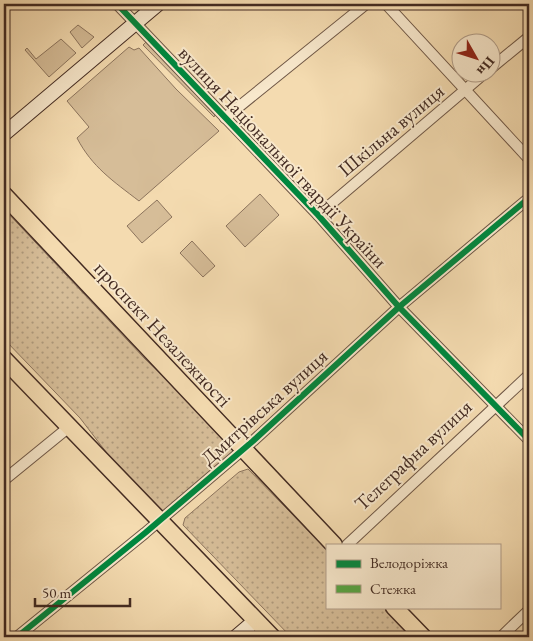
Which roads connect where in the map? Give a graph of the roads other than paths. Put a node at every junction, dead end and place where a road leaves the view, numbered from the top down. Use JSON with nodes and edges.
{"nodes":[{"id":1,"x":117,"y":4,"type":"edge"},
{"id":2,"x":158,"y":4,"type":"edge"},
{"id":3,"x":366,"y":4,"type":"edge"},
{"id":4,"x":386,"y":4,"type":"edge"},
{"id":5,"x":135,"y":23,"type":"junction"},
{"id":6,"x":529,"y":37,"type":"edge"},
{"id":7,"x":500,"y":61,"type":"edge"},
{"id":8,"x":474,"y":82,"type":"edge"},
{"id":9,"x":465,"y":90,"type":"junction"},
{"id":10,"x":225,"y":118,"type":"junction"},
{"id":11,"x":4,"y":134,"type":"edge"},
{"id":12,"x":529,"y":159,"type":"edge"},
{"id":13,"x":4,"y":194,"type":"edge"},
{"id":14,"x":529,"y":198,"type":"edge"},
{"id":15,"x":318,"y":215,"type":"junction"},
{"id":16,"x":399,"y":307,"type":"junction"},
{"id":17,"x":4,"y":359,"type":"edge"},
{"id":18,"x":529,"y":375,"type":"edge"},
{"id":19,"x":495,"y":405,"type":"junction"},
{"id":20,"x":69,"y":427,"type":"junction"},
{"id":21,"x":529,"y":440,"type":"edge"},
{"id":22,"x":242,"y":450,"type":"junction"},
{"id":23,"x":4,"y":480,"type":"edge"},
{"id":24,"x":159,"y":521,"type":"junction"},
{"id":25,"x":333,"y":544,"type":"edge"},
{"id":26,"x":348,"y":544,"type":"edge"},
{"id":27,"x":395,"y":608,"type":"edge"},
{"id":28,"x":529,"y":610,"type":"edge"},
{"id":29,"x":256,"y":620,"type":"junction"},
{"id":30,"x":503,"y":635,"type":"dead end"},
{"id":31,"x":17,"y":637,"type":"edge"},
{"id":32,"x":236,"y":637,"type":"edge"},
{"id":33,"x":272,"y":637,"type":"edge"},
{"id":34,"x":422,"y":637,"type":"edge"}],
"edges":[{"from":1,"to":5,"type":"street","name":"вулиця Національної гвардії України"},
{"from":2,"to":5,"type":"main road"},
{"from":3,"to":10,"type":"street"},
{"from":4,"to":9,"type":"street"},
{"from":5,"to":10,"type":"street","name":"вулиця Національної гвардії України"},
{"from":5,"to":11,"type":"main road"},
{"from":6,"to":7,"type":"street"},
{"from":8,"to":9,"type":"street","name":"Шкільна вулиця"},
{"from":9,"to":12,"type":"street"},
{"from":9,"to":15,"type":"street","name":"Шкільна вулиця"},
{"from":10,"to":15,"type":"street","name":"вулиця Національної гвардії України"},
{"from":13,"to":22,"type":"main road","name":"проспект Незалежності"},
{"from":14,"to":16,"type":"street","name":"Дмитрівська вулиця"},
{"from":15,"to":16,"type":"street","name":"вулиця Національної гвардії України"},
{"from":16,"to":19,"type":"street","name":"вулиця Національної гвардії України"},
{"from":16,"to":22,"type":"street","name":"Дмитрівська вулиця"},
{"from":17,"to":20,"type":"main road"},
{"from":18,"to":19,"type":"street","name":"Телеграфна вулиця"},
{"from":19,"to":21,"type":"street","name":"вулиця Національної гвардії України"},
{"from":19,"to":26,"type":"street","name":"Телеграфна вулиця"},
{"from":20,"to":23,"type":"street"},
{"from":20,"to":24,"type":"main road"},
{"from":22,"to":24,"type":"street","name":"Дмитрівська вулиця"},
{"from":22,"to":25,"type":"main road","name":"проспект Незалежності"},
{"from":24,"to":29,"type":"main road"},
{"from":24,"to":31,"type":"street","name":"Дмитрівська вулиця"},
{"from":27,"to":34,"type":"main road"},
{"from":28,"to":30,"type":"street"},
{"from":29,"to":32,"type":"main road"},
{"from":29,"to":33,"type":"main road"}]}
